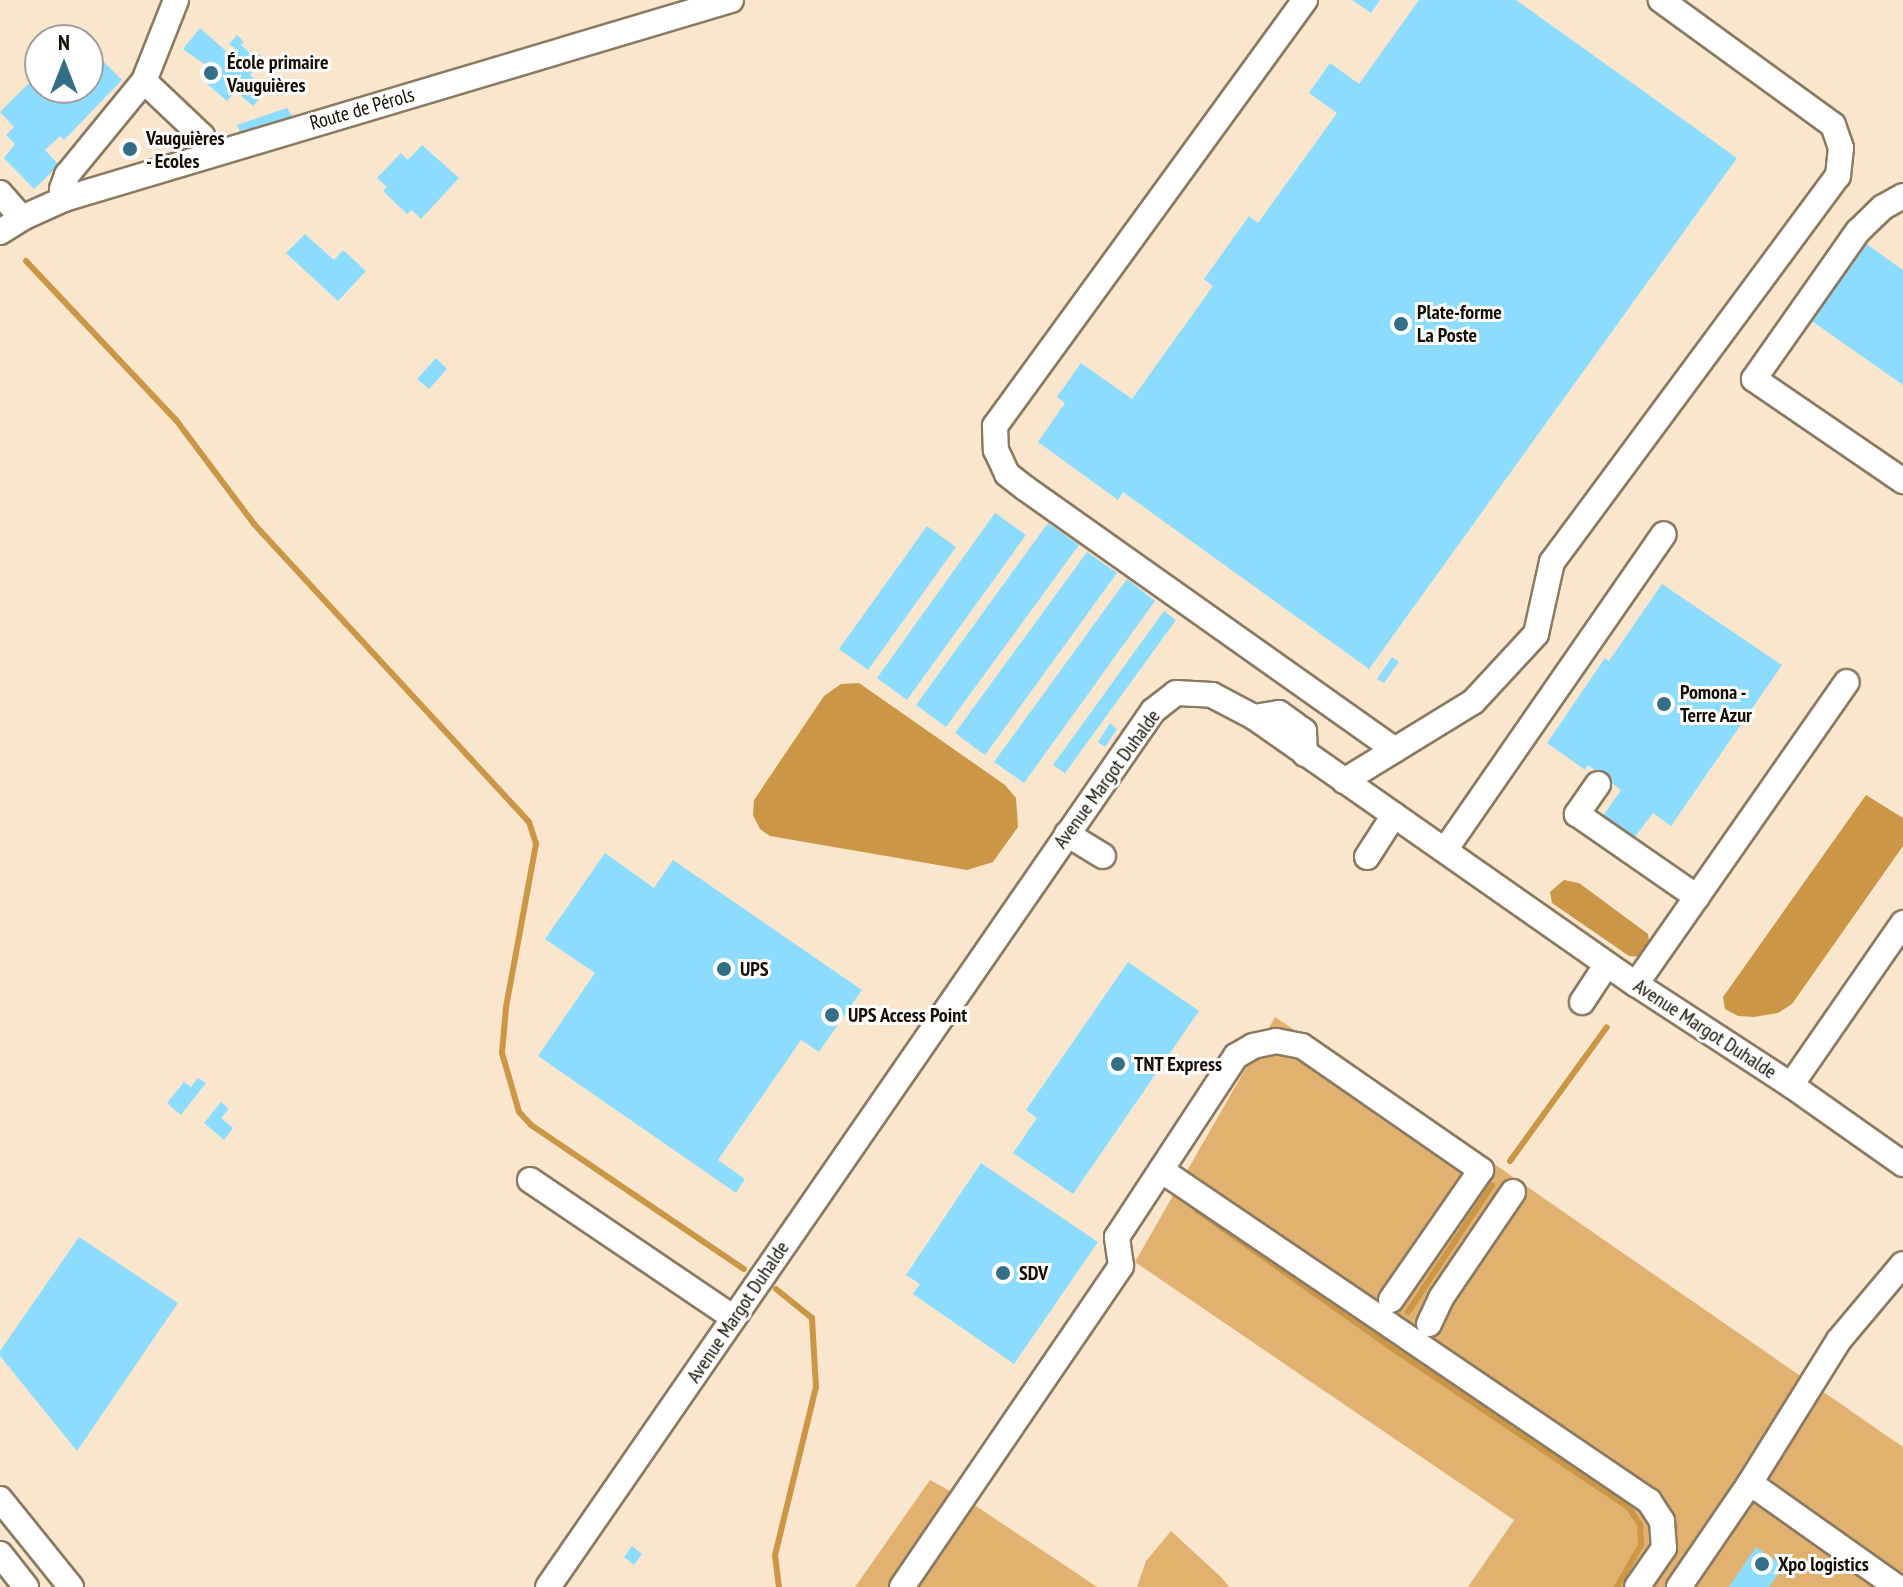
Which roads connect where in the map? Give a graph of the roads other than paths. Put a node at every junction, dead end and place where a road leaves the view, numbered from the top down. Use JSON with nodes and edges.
{"nodes":[{"id":1,"x":176,"y":0,"type":"edge"},
{"id":2,"x":731,"y":0,"type":"edge"},
{"id":3,"x":1305,"y":0,"type":"edge"},
{"id":4,"x":1661,"y":0,"type":"edge"},
{"id":5,"x":144,"y":81,"type":"junction"},
{"id":6,"x":206,"y":154,"type":"junction"},
{"id":7,"x":0,"y":193,"type":"edge"},
{"id":8,"x":1903,"y":196,"type":"edge"},
{"id":9,"x":64,"y":199,"type":"junction"},
{"id":10,"x":22,"y":218,"type":"junction"},
{"id":11,"x":0,"y":232,"type":"edge"},
{"id":12,"x":1903,"y":481,"type":"edge"},
{"id":13,"x":1664,"y":534,"type":"dead end"},
{"id":14,"x":1847,"y":682,"type":"dead end"},
{"id":15,"x":1395,"y":750,"type":"junction"},
{"id":16,"x":1344,"y":781,"type":"junction"},
{"id":17,"x":1598,"y":784,"type":"dead end"},
{"id":18,"x":1394,"y":815,"type":"junction"},
{"id":19,"x":1067,"y":834,"type":"junction"},
{"id":20,"x":1445,"y":850,"type":"junction"},
{"id":21,"x":1103,"y":856,"type":"dead end"},
{"id":22,"x":1367,"y":857,"type":"dead end"},
{"id":23,"x":1697,"y":897,"type":"junction"},
{"id":24,"x":1903,"y":923,"type":"edge"},
{"id":25,"x":1607,"y":964,"type":"junction"},
{"id":26,"x":1636,"y":984,"type":"junction"},
{"id":27,"x":1582,"y":1002,"type":"dead end"},
{"id":28,"x":1791,"y":1085,"type":"junction"},
{"id":29,"x":1903,"y":1164,"type":"edge"},
{"id":30,"x":1161,"y":1170,"type":"junction"},
{"id":31,"x":530,"y":1180,"type":"dead end"},
{"id":32,"x":1513,"y":1192,"type":"dead end"},
{"id":33,"x":1903,"y":1264,"type":"edge"},
{"id":34,"x":1391,"y":1300,"type":"dead end"},
{"id":35,"x":734,"y":1318,"type":"junction"},
{"id":36,"x":1429,"y":1324,"type":"dead end"},
{"id":37,"x":1750,"y":1483,"type":"junction"},
{"id":38,"x":0,"y":1499,"type":"edge"},
{"id":39,"x":0,"y":1554,"type":"edge"},
{"id":40,"x":26,"y":1587,"type":"edge"},
{"id":41,"x":71,"y":1587,"type":"edge"},
{"id":42,"x":548,"y":1587,"type":"edge"},
{"id":43,"x":902,"y":1587,"type":"edge"},
{"id":44,"x":1637,"y":1587,"type":"edge"},
{"id":45,"x":1679,"y":1587,"type":"edge"},
{"id":46,"x":1897,"y":1587,"type":"edge"}],
"edges":[{"from":1,"to":5,"type":"street"},
{"from":2,"to":6,"type":"street","name":"Route de Pérols"},
{"from":3,"to":15,"type":"street"},
{"from":4,"to":15,"type":"street"},
{"from":5,"to":6,"type":"street"},
{"from":5,"to":9,"type":"street"},
{"from":6,"to":9,"type":"street","name":"Route de Pérols"},
{"from":7,"to":10,"type":"street"},
{"from":8,"to":12,"type":"street"},
{"from":9,"to":10,"type":"street","name":"Route de Pérols"},
{"from":10,"to":11,"type":"street","name":"Route de Pérols"},
{"from":13,"to":20,"type":"street"},
{"from":14,"to":23,"type":"street"},
{"from":15,"to":16,"type":"street"},
{"from":16,"to":18,"type":"street","name":"Avenue Margot Duhalde"},
{"from":16,"to":19,"type":"street","name":"Avenue Margot Duhalde"},
{"from":17,"to":23,"type":"street"},
{"from":18,"to":20,"type":"street","name":"Avenue Margot Duhalde"},
{"from":18,"to":22,"type":"street"},
{"from":19,"to":21,"type":"street"},
{"from":19,"to":35,"type":"street","name":"Avenue Margot Duhalde"},
{"from":20,"to":25,"type":"street","name":"Avenue Margot Duhalde"},
{"from":23,"to":26,"type":"street"},
{"from":24,"to":28,"type":"street"},
{"from":25,"to":26,"type":"street","name":"Avenue Margot Duhalde"},
{"from":25,"to":27,"type":"street"},
{"from":26,"to":28,"type":"street","name":"Avenue Margot Duhalde"},
{"from":28,"to":29,"type":"street","name":"Avenue Margot Duhalde"},
{"from":30,"to":34,"type":"street"},
{"from":30,"to":43,"type":"street"},
{"from":30,"to":44,"type":"street"},
{"from":31,"to":35,"type":"street"},
{"from":32,"to":36,"type":"street"},
{"from":33,"to":37,"type":"street"},
{"from":35,"to":42,"type":"street","name":"Avenue Margot Duhalde"},
{"from":37,"to":45,"type":"street"},
{"from":37,"to":46,"type":"street"},
{"from":38,"to":41,"type":"street"},
{"from":39,"to":40,"type":"street"}]}
